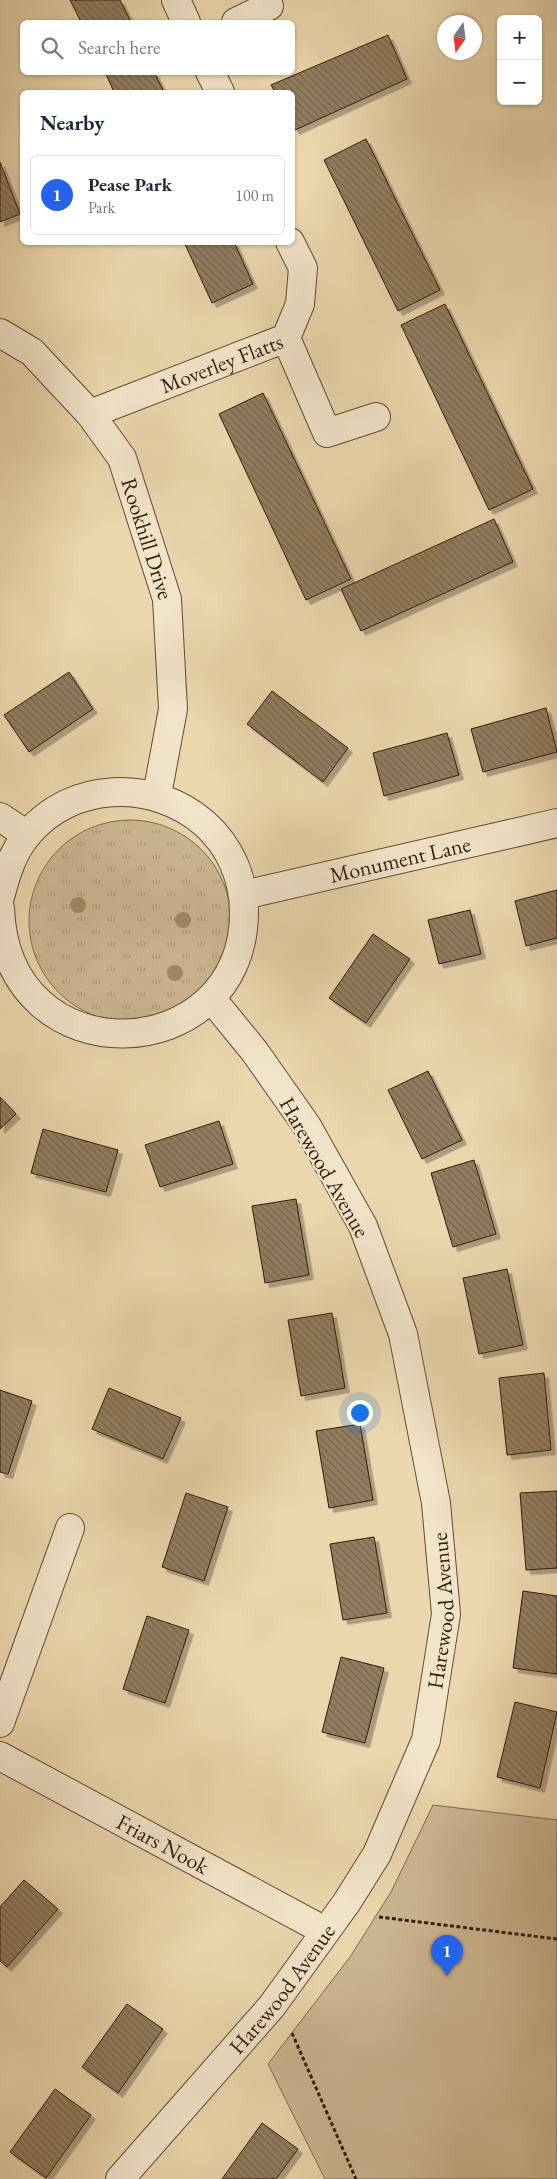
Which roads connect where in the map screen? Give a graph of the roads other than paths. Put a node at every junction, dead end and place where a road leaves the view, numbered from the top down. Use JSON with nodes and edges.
{"nodes":[{"id":1,"x":176,"y":0,"type":"edge"},
{"id":2,"x":269,"y":6,"type":"dead end"},
{"id":3,"x":185,"y":20,"type":"edge"},
{"id":4,"x":240,"y":20,"type":"edge"},
{"id":5,"x":212,"y":75,"type":"edge"},
{"id":6,"x":219,"y":90,"type":"edge"},
{"id":7,"x":292,"y":245,"type":"edge"},
{"id":8,"x":0,"y":332,"type":"edge"},
{"id":9,"x":286,"y":338,"type":"junction"},
{"id":10,"x":90,"y":414,"type":"junction"},
{"id":11,"x":376,"y":417,"type":"dead end"},
{"id":12,"x":157,"y":795,"type":"junction"},
{"id":13,"x":0,"y":817,"type":"edge"},
{"id":14,"x":557,"y":822,"type":"edge"},
{"id":15,"x":27,"y":835,"type":"junction"},
{"id":16,"x":244,"y":895,"type":"junction"},
{"id":17,"x":0,"y":897,"type":"edge"},
{"id":18,"x":0,"y":908,"type":"edge"},
{"id":19,"x":6,"y":967,"type":"edge"},
{"id":20,"x":211,"y":998,"type":"junction"},
{"id":21,"x":70,"y":1528,"type":"dead end"},
{"id":22,"x":0,"y":1723,"type":"edge"},
{"id":23,"x":0,"y":1756,"type":"edge"},
{"id":24,"x":325,"y":1931,"type":"junction"},
{"id":25,"x":120,"y":2179,"type":"edge"}],
"edges":[{"from":1,"to":3,"type":"street"},
{"from":2,"to":4,"type":"street"},
{"from":5,"to":6,"type":"street"},
{"from":7,"to":9,"type":"street","name":"Moverley Flatts"},
{"from":8,"to":10,"type":"street","name":"Rookhill Drive"},
{"from":9,"to":10,"type":"street","name":"Moverley Flatts"},
{"from":9,"to":11,"type":"street"},
{"from":10,"to":12,"type":"street","name":"Rookhill Drive"},
{"from":12,"to":15,"type":"street"},
{"from":12,"to":16,"type":"street"},
{"from":13,"to":15,"type":"street"},
{"from":14,"to":16,"type":"street","name":"Monument Lane"},
{"from":15,"to":17,"type":"street"},
{"from":16,"to":20,"type":"street"},
{"from":18,"to":19,"type":"street"},
{"from":19,"to":20,"type":"street"},
{"from":20,"to":24,"type":"street","name":"Harewood Avenue"},
{"from":21,"to":22,"type":"street"},
{"from":23,"to":24,"type":"street","name":"Friars Nook"},
{"from":24,"to":25,"type":"street","name":"Harewood Avenue"}]}
